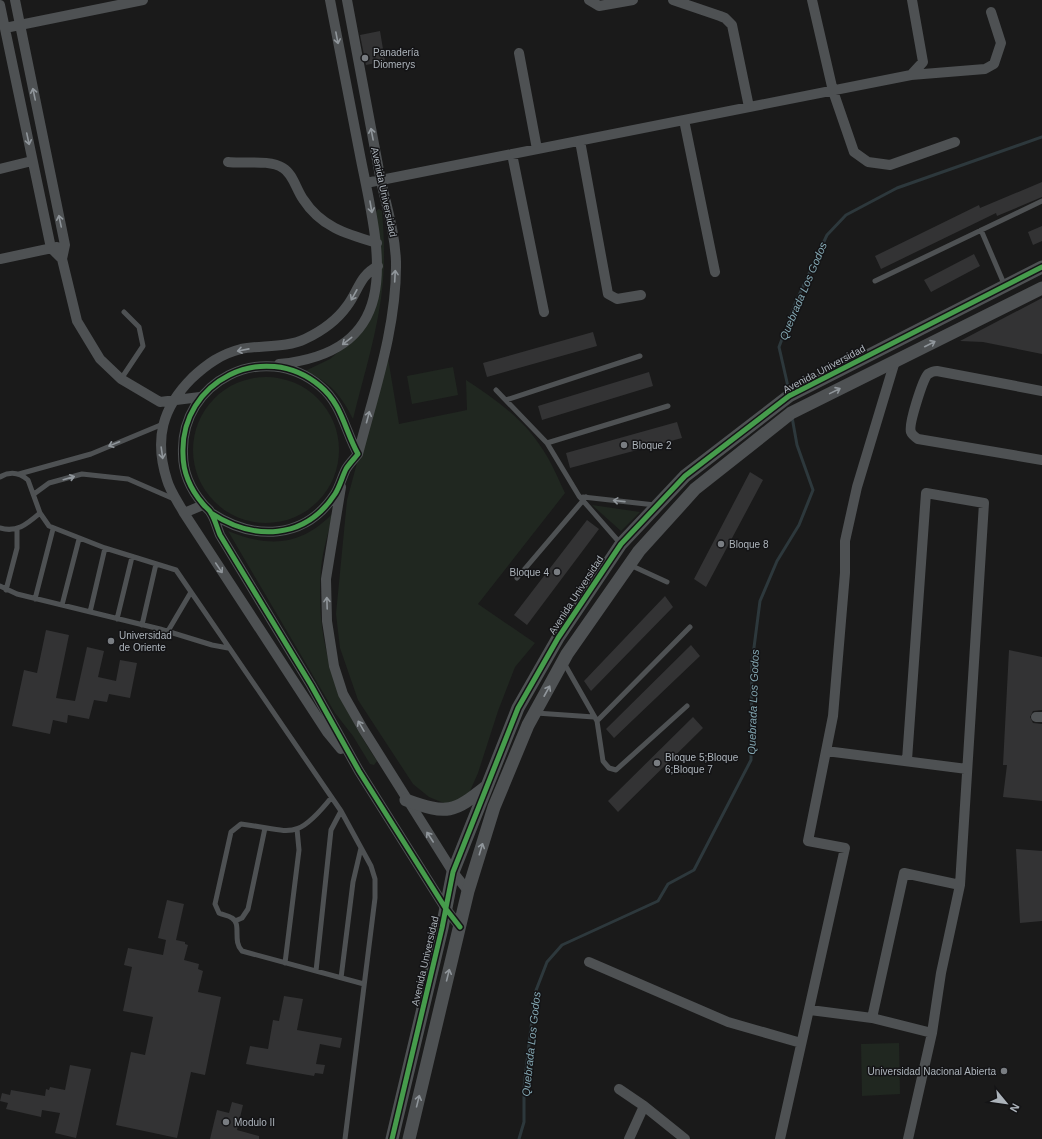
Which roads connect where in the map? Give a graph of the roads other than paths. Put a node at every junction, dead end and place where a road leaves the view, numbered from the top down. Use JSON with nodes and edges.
{"nodes":[{"id":1,"x":15,"y":0,"type":"edge"},
{"id":2,"x":143,"y":0,"type":"edge"},
{"id":3,"x":330,"y":0,"type":"edge"},
{"id":4,"x":347,"y":0,"type":"edge"},
{"id":5,"x":589,"y":0,"type":"edge"},
{"id":6,"x":633,"y":0,"type":"edge"},
{"id":7,"x":673,"y":0,"type":"edge"},
{"id":8,"x":812,"y":0,"type":"edge"},
{"id":9,"x":912,"y":0,"type":"edge"},
{"id":10,"x":0,"y":5,"type":"edge"},
{"id":11,"x":991,"y":12,"type":"dead end"},
{"id":12,"x":20,"y":25,"type":"junction"},
{"id":13,"x":5,"y":28,"type":"junction"},
{"id":14,"x":518,"y":52,"type":"dead end"},
{"id":15,"x":911,"y":75,"type":"junction"},
{"id":16,"x":833,"y":90,"type":"junction"},
{"id":17,"x":748,"y":107,"type":"junction"},
{"id":18,"x":684,"y":120,"type":"junction"},
{"id":19,"x":580,"y":141,"type":"junction"},
{"id":20,"x":955,"y":142,"type":"dead end"},
{"id":21,"x":537,"y":149,"type":"junction"},
{"id":22,"x":512,"y":154,"type":"junction"},
{"id":23,"x":32,"y":162,"type":"junction"},
{"id":24,"x":228,"y":162,"type":"dead end"},
{"id":25,"x":0,"y":169,"type":"edge"},
{"id":26,"x":381,"y":180,"type":"junction"},
{"id":27,"x":366,"y":183,"type":"junction"},
{"id":28,"x":1042,"y":201,"type":"edge"},
{"id":29,"x":980,"y":230,"type":"junction"},
{"id":30,"x":377,"y":243,"type":"junction"},
{"id":31,"x":65,"y":245,"type":"junction"},
{"id":32,"x":51,"y":248,"type":"junction"},
{"id":33,"x":0,"y":259,"type":"edge"},
{"id":34,"x":62,"y":259,"type":"junction"},
{"id":35,"x":378,"y":266,"type":"junction"},
{"id":36,"x":1042,"y":267,"type":"edge"},
{"id":37,"x":715,"y":272,"type":"dead end"},
{"id":38,"x":875,"y":280,"type":"dead end"},
{"id":39,"x":1005,"y":286,"type":"junction"},
{"id":40,"x":1042,"y":288,"type":"edge"},
{"id":41,"x":641,"y":296,"type":"dead end"},
{"id":42,"x":124,"y":312,"type":"dead end"},
{"id":43,"x":544,"y":312,"type":"dead end"},
{"id":44,"x":640,"y":356,"type":"dead end"},
{"id":45,"x":895,"y":361,"type":"junction"},
{"id":46,"x":267,"y":365,"type":"junction"},
{"id":47,"x":121,"y":379,"type":"junction"},
{"id":48,"x":496,"y":390,"type":"dead end"},
{"id":49,"x":1042,"y":391,"type":"edge"},
{"id":50,"x":200,"y":397,"type":"junction"},
{"id":51,"x":506,"y":400,"type":"junction"},
{"id":52,"x":172,"y":401,"type":"junction"},
{"id":53,"x":668,"y":406,"type":"dead end"},
{"id":54,"x":163,"y":424,"type":"junction"},
{"id":55,"x":547,"y":443,"type":"junction"},
{"id":56,"x":358,"y":454,"type":"junction"},
{"id":57,"x":1042,"y":460,"type":"edge"},
{"id":58,"x":19,"y":474,"type":"junction"},
{"id":59,"x":0,"y":477,"type":"edge"},
{"id":60,"x":343,"y":480,"type":"junction"},
{"id":61,"x":34,"y":494,"type":"junction"},
{"id":62,"x":584,"y":499,"type":"junction"},
{"id":63,"x":177,"y":501,"type":"junction"},
{"id":64,"x":203,"y":505,"type":"junction"},
{"id":65,"x":658,"y":505,"type":"junction"},
{"id":66,"x":40,"y":513,"type":"junction"},
{"id":67,"x":184,"y":513,"type":"junction"},
{"id":68,"x":211,"y":513,"type":"junction"},
{"id":69,"x":0,"y":528,"type":"edge"},
{"id":70,"x":17,"y":529,"type":"junction"},
{"id":71,"x":53,"y":529,"type":"junction"},
{"id":72,"x":79,"y":539,"type":"junction"},
{"id":73,"x":621,"y":544,"type":"junction"},
{"id":74,"x":105,"y":548,"type":"junction"},
{"id":75,"x":132,"y":556,"type":"junction"},
{"id":76,"x":156,"y":564,"type":"junction"},
{"id":77,"x":629,"y":565,"type":"junction"},
{"id":78,"x":517,"y":578,"type":"dead end"},
{"id":79,"x":667,"y":582,"type":"dead end"},
{"id":80,"x":0,"y":586,"type":"edge"},
{"id":81,"x":6,"y":590,"type":"junction"},
{"id":82,"x":190,"y":592,"type":"junction"},
{"id":83,"x":35,"y":599,"type":"junction"},
{"id":84,"x":62,"y":605,"type":"junction"},
{"id":85,"x":90,"y":612,"type":"junction"},
{"id":86,"x":118,"y":619,"type":"junction"},
{"id":87,"x":142,"y":625,"type":"junction"},
{"id":88,"x":690,"y":628,"type":"dead end"},
{"id":89,"x":168,"y":631,"type":"junction"},
{"id":90,"x":228,"y":648,"type":"junction"},
{"id":91,"x":563,"y":661,"type":"junction"},
{"id":92,"x":687,"y":706,"type":"dead end"},
{"id":93,"x":535,"y":713,"type":"junction"},
{"id":94,"x":596,"y":719,"type":"junction"},
{"id":95,"x":826,"y":751,"type":"junction"},
{"id":96,"x":907,"y":760,"type":"junction"},
{"id":97,"x":967,"y":769,"type":"junction"},
{"id":98,"x":359,"y":771,"type":"junction"},
{"id":99,"x":487,"y":786,"type":"junction"},
{"id":100,"x":331,"y":798,"type":"junction"},
{"id":101,"x":406,"y":800,"type":"junction"},
{"id":102,"x":341,"y":811,"type":"junction"},
{"id":103,"x":265,"y":828,"type":"junction"},
{"id":104,"x":297,"y":829,"type":"junction"},
{"id":105,"x":361,"y":848,"type":"junction"},
{"id":106,"x":453,"y":872,"type":"junction"},
{"id":107,"x":960,"y":885,"type":"junction"},
{"id":108,"x":468,"y":891,"type":"junction"},
{"id":109,"x":446,"y":908,"type":"junction"},
{"id":110,"x":235,"y":921,"type":"junction"},
{"id":111,"x":460,"y":927,"type":"junction"},
{"id":112,"x":589,"y":962,"type":"dead end"},
{"id":113,"x":285,"y":963,"type":"junction"},
{"id":114,"x":316,"y":971,"type":"junction"},
{"id":115,"x":341,"y":978,"type":"junction"},
{"id":116,"x":364,"y":984,"type":"junction"},
{"id":117,"x":810,"y":1010,"type":"junction"},
{"id":118,"x":872,"y":1018,"type":"junction"},
{"id":119,"x":932,"y":1033,"type":"junction"},
{"id":120,"x":801,"y":1043,"type":"junction"},
{"id":121,"x":620,"y":1089,"type":"dead end"},
{"id":122,"x":644,"y":1106,"type":"junction"},
{"id":123,"x":345,"y":1139,"type":"edge"},
{"id":124,"x":392,"y":1139,"type":"edge"},
{"id":125,"x":409,"y":1139,"type":"edge"},
{"id":126,"x":629,"y":1139,"type":"edge"},
{"id":127,"x":685,"y":1139,"type":"edge"},
{"id":128,"x":780,"y":1139,"type":"edge"},
{"id":129,"x":908,"y":1139,"type":"edge"}],
"edges":[{"from":1,"to":12,"type":"street"},
{"from":2,"to":12,"type":"street"},
{"from":3,"to":27,"type":"street","name":"Avenida Universidad","one_way":true},
{"from":26,"to":4,"type":"street","name":"Avenida Universidad","one_way":true},
{"from":5,"to":6,"type":"street"},
{"from":7,"to":17,"type":"street"},
{"from":8,"to":16,"type":"street"},
{"from":9,"to":15,"type":"street"},
{"from":10,"to":13,"type":"street"},
{"from":11,"to":15,"type":"street"},
{"from":12,"to":13,"type":"street"},
{"from":31,"to":12,"type":"street","one_way":true},
{"from":13,"to":23,"type":"street","one_way":true},
{"from":14,"to":21,"type":"street"},
{"from":15,"to":16,"type":"street"},
{"from":16,"to":17,"type":"street"},
{"from":16,"to":20,"type":"street"},
{"from":17,"to":18,"type":"street"},
{"from":18,"to":19,"type":"street"},
{"from":18,"to":37,"type":"street"},
{"from":19,"to":21,"type":"street"},
{"from":19,"to":41,"type":"street"},
{"from":21,"to":22,"type":"street"},
{"from":22,"to":26,"type":"street"},
{"from":22,"to":43,"type":"street"},
{"from":23,"to":25,"type":"street"},
{"from":23,"to":32,"type":"street"},
{"from":24,"to":30,"type":"street"},
{"from":26,"to":27,"type":"street"},
{"from":56,"to":26,"type":"street","name":"Avenida Universidad","one_way":true},
{"from":27,"to":30,"type":"street","name":"Avenida Universidad","one_way":true},
{"from":28,"to":29,"type":"lane"},
{"from":29,"to":38,"type":"lane"},
{"from":29,"to":39,"type":"lane"},
{"from":30,"to":35,"type":"street","name":"Avenida Universidad"},
{"from":31,"to":32,"type":"street"},
{"from":31,"to":34,"type":"street"},
{"from":32,"to":33,"type":"street"},
{"from":32,"to":34,"type":"street"},
{"from":34,"to":47,"type":"street"},
{"from":35,"to":46,"type":"street","name":"Avenida Universidad","one_way":true},
{"from":35,"to":52,"type":"street","one_way":true},
{"from":36,"to":39,"type":"street","name":"Avenida Universidad"},
{"from":39,"to":65,"type":"street","name":"Avenida Universidad"},
{"from":45,"to":40,"type":"street","one_way":true},
{"from":42,"to":47,"type":"lane"},
{"from":44,"to":51,"type":"lane"},
{"from":77,"to":45,"type":"street","one_way":true},
{"from":45,"to":95,"type":"street"},
{"from":46,"to":50,"type":"street","name":"Avenida Universidad"},
{"from":46,"to":56,"type":"street"},
{"from":47,"to":52,"type":"street"},
{"from":48,"to":51,"type":"lane"},
{"from":49,"to":57,"type":"street"},
{"from":50,"to":52,"type":"street"},
{"from":50,"to":64,"type":"street","name":"Avenida Universidad"},
{"from":51,"to":55,"type":"lane"},
{"from":52,"to":54,"type":"street"},
{"from":53,"to":55,"type":"lane"},
{"from":54,"to":58,"type":"lane","one_way":true},
{"from":54,"to":63,"type":"street","one_way":true},
{"from":55,"to":62,"type":"lane"},
{"from":56,"to":60,"type":"street"},
{"from":58,"to":59,"type":"lane"},
{"from":58,"to":61,"type":"lane"},
{"from":60,"to":68,"type":"street"},
{"from":101,"to":60,"type":"street","one_way":true},
{"from":61,"to":63,"type":"lane","one_way":true},
{"from":61,"to":66,"type":"lane"},
{"from":65,"to":62,"type":"lane","one_way":true},
{"from":62,"to":73,"type":"lane"},
{"from":62,"to":78,"type":"lane"},
{"from":63,"to":67,"type":"street"},
{"from":64,"to":67,"type":"street"},
{"from":64,"to":68,"type":"street","name":"Avenida Universidad"},
{"from":65,"to":73,"type":"street","name":"Avenida Universidad"},
{"from":66,"to":70,"type":"lane"},
{"from":66,"to":71,"type":"lane"},
{"from":67,"to":98,"type":"street","one_way":true},
{"from":68,"to":98,"type":"street"},
{"from":69,"to":70,"type":"lane"},
{"from":70,"to":81,"type":"lane"},
{"from":71,"to":72,"type":"lane"},
{"from":71,"to":83,"type":"lane"},
{"from":72,"to":74,"type":"lane"},
{"from":72,"to":84,"type":"lane"},
{"from":73,"to":99,"type":"street","name":"Avenida Universidad"},
{"from":74,"to":75,"type":"lane"},
{"from":74,"to":85,"type":"lane"},
{"from":75,"to":76,"type":"lane"},
{"from":75,"to":86,"type":"lane"},
{"from":76,"to":82,"type":"lane"},
{"from":76,"to":87,"type":"lane"},
{"from":77,"to":79,"type":"lane"},
{"from":77,"to":91,"type":"street"},
{"from":80,"to":81,"type":"lane"},
{"from":81,"to":83,"type":"lane"},
{"from":82,"to":89,"type":"lane"},
{"from":82,"to":90,"type":"lane"},
{"from":83,"to":84,"type":"lane"},
{"from":84,"to":85,"type":"lane"},
{"from":85,"to":86,"type":"lane"},
{"from":86,"to":87,"type":"lane"},
{"from":87,"to":89,"type":"lane"},
{"from":88,"to":94,"type":"lane"},
{"from":89,"to":90,"type":"lane"},
{"from":90,"to":100,"type":"lane"},
{"from":93,"to":91,"type":"street","one_way":true},
{"from":91,"to":94,"type":"lane"},
{"from":92,"to":94,"type":"lane"},
{"from":93,"to":94,"type":"lane"},
{"from":108,"to":93,"type":"street","one_way":true},
{"from":95,"to":96,"type":"street"},
{"from":95,"to":117,"type":"street"},
{"from":96,"to":97,"type":"street"},
{"from":96,"to":97,"type":"street"},
{"from":97,"to":107,"type":"street"},
{"from":98,"to":109,"type":"street"},
{"from":99,"to":101,"type":"street"},
{"from":99,"to":106,"type":"street","name":"Avenida Universidad"},
{"from":100,"to":102,"type":"lane"},
{"from":100,"to":104,"type":"lane"},
{"from":106,"to":101,"type":"street","one_way":true},
{"from":102,"to":105,"type":"lane"},
{"from":102,"to":114,"type":"lane"},
{"from":103,"to":104,"type":"lane"},
{"from":103,"to":110,"type":"lane"},
{"from":103,"to":110,"type":"lane"},
{"from":104,"to":113,"type":"lane"},
{"from":105,"to":115,"type":"lane"},
{"from":105,"to":116,"type":"lane"},
{"from":106,"to":108,"type":"street"},
{"from":106,"to":109,"type":"street","name":"Avenida Universidad"},
{"from":107,"to":118,"type":"street"},
{"from":107,"to":119,"type":"street"},
{"from":108,"to":111,"type":"street"},
{"from":109,"to":111,"type":"street"},
{"from":109,"to":124,"type":"street","name":"Avenida Universidad"},
{"from":110,"to":113,"type":"lane"},
{"from":125,"to":111,"type":"street","one_way":true},
{"from":112,"to":120,"type":"street"},
{"from":113,"to":114,"type":"lane"},
{"from":114,"to":115,"type":"lane"},
{"from":115,"to":116,"type":"lane"},
{"from":116,"to":123,"type":"lane"},
{"from":117,"to":118,"type":"street"},
{"from":117,"to":120,"type":"street"},
{"from":118,"to":119,"type":"street"},
{"from":119,"to":129,"type":"street"},
{"from":120,"to":128,"type":"street"},
{"from":121,"to":122,"type":"street"},
{"from":122,"to":126,"type":"street"},
{"from":122,"to":127,"type":"street"}]}
